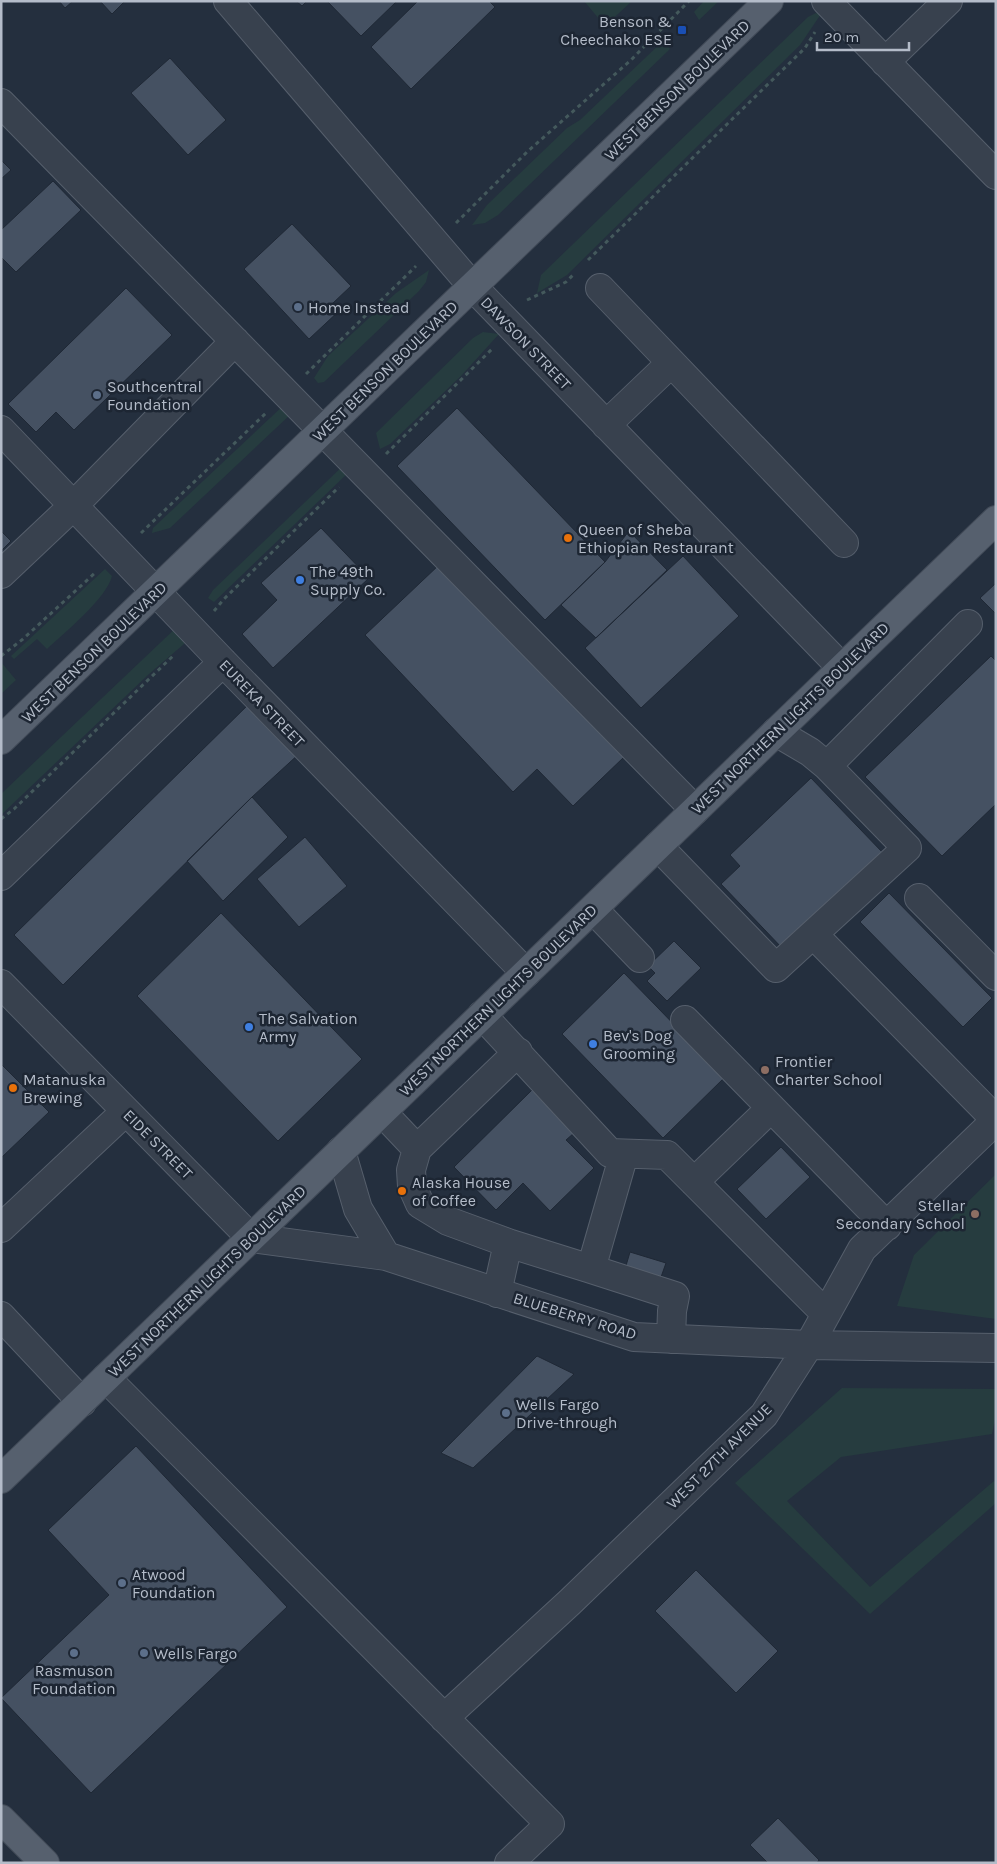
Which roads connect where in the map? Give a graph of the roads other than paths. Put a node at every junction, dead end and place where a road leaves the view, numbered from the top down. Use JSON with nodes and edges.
{"nodes":[{"id":1,"x":228,"y":1,"type":"edge"},
{"id":2,"x":769,"y":1,"type":"edge"},
{"id":3,"x":948,"y":1,"type":"edge"},
{"id":4,"x":827,"y":3,"type":"edge"},
{"id":5,"x":885,"y":62,"type":"junction"},
{"id":6,"x":1,"y":103,"type":"edge"},
{"id":7,"x":996,"y":175,"type":"edge"},
{"id":8,"x":473,"y":287,"type":"junction"},
{"id":9,"x":600,"y":288,"type":"dead end"},
{"id":10,"x":235,"y":341,"type":"junction"},
{"id":11,"x":671,"y":363,"type":"junction"},
{"id":12,"x":606,"y":425,"type":"junction"},
{"id":13,"x":1,"y":430,"type":"edge"},
{"id":14,"x":323,"y":431,"type":"junction"},
{"id":15,"x":73,"y":506,"type":"junction"},
{"id":16,"x":996,"y":520,"type":"edge"},
{"id":17,"x":844,"y":544,"type":"dead end"},
{"id":18,"x":1,"y":574,"type":"edge"},
{"id":19,"x":156,"y":592,"type":"junction"},
{"id":20,"x":968,"y":624,"type":"dead end"},
{"id":21,"x":223,"y":662,"type":"junction"},
{"id":22,"x":842,"y":668,"type":"junction"},
{"id":23,"x":776,"y":732,"type":"junction"},
{"id":24,"x":1,"y":740,"type":"edge"},
{"id":25,"x":827,"y":766,"type":"junction"},
{"id":26,"x":695,"y":810,"type":"junction"},
{"id":27,"x":658,"y":846,"type":"junction"},
{"id":28,"x":1,"y":876,"type":"edge"},
{"id":29,"x":919,"y":898,"type":"dead end"},
{"id":30,"x":593,"y":909,"type":"junction"},
{"id":31,"x":814,"y":935,"type":"junction"},
{"id":32,"x":640,"y":958,"type":"dead end"},
{"id":33,"x":526,"y":973,"type":"junction"},
{"id":34,"x":996,"y":976,"type":"edge"},
{"id":35,"x":1,"y":984,"type":"edge"},
{"id":36,"x":482,"y":1015,"type":"junction"},
{"id":37,"x":685,"y":1020,"type":"dead end"},
{"id":38,"x":518,"y":1052,"type":"junction"},
{"id":39,"x":771,"y":1108,"type":"junction"},
{"id":40,"x":126,"y":1111,"type":"junction"},
{"id":41,"x":382,"y":1112,"type":"junction"},
{"id":42,"x":996,"y":1120,"type":"edge"},
{"id":43,"x":418,"y":1149,"type":"junction"},
{"id":44,"x":341,"y":1151,"type":"junction"},
{"id":45,"x":624,"y":1154,"type":"junction"},
{"id":46,"x":694,"y":1182,"type":"junction"},
{"id":47,"x":887,"y":1226,"type":"junction"},
{"id":48,"x":1,"y":1228,"type":"edge"},
{"id":49,"x":251,"y":1238,"type":"junction"},
{"id":50,"x":508,"y":1243,"type":"junction"},
{"id":51,"x":386,"y":1256,"type":"junction"},
{"id":52,"x":591,"y":1269,"type":"junction"},
{"id":53,"x":497,"y":1292,"type":"junction"},
{"id":54,"x":826,"y":1314,"type":"junction"},
{"id":55,"x":1,"y":1316,"type":"edge"},
{"id":56,"x":671,"y":1339,"type":"junction"},
{"id":57,"x":809,"y":1345,"type":"junction"},
{"id":58,"x":996,"y":1348,"type":"edge"},
{"id":59,"x":106,"y":1378,"type":"junction"},
{"id":60,"x":82,"y":1402,"type":"junction"},
{"id":61,"x":1,"y":1480,"type":"edge"},
{"id":62,"x":444,"y":1718,"type":"junction"},
{"id":63,"x":1,"y":1819,"type":"edge"},
{"id":64,"x":45,"y":1863,"type":"edge"},
{"id":65,"x":509,"y":1863,"type":"edge"}],
"edges":[{"from":1,"to":8,"type":"street","name":"DAWSON STREET"},
{"from":2,"to":8,"type":"main road","name":"WEST BENSON BOULEVARD"},
{"from":3,"to":5,"type":"street"},
{"from":4,"to":5,"type":"street"},
{"from":5,"to":7,"type":"street"},
{"from":6,"to":10,"type":"street"},
{"from":8,"to":12,"type":"street","name":"DAWSON STREET"},
{"from":8,"to":14,"type":"main road","name":"WEST BENSON BOULEVARD"},
{"from":9,"to":11,"type":"street"},
{"from":10,"to":14,"type":"street"},
{"from":10,"to":15,"type":"street"},
{"from":11,"to":12,"type":"street"},
{"from":11,"to":17,"type":"street"},
{"from":12,"to":22,"type":"street","name":"DAWSON STREET"},
{"from":13,"to":15,"type":"street","name":"EUREKA STREET"},
{"from":14,"to":19,"type":"main road","name":"WEST BENSON BOULEVARD"},
{"from":14,"to":26,"type":"street"},
{"from":15,"to":18,"type":"street"},
{"from":15,"to":19,"type":"street","name":"EUREKA STREET"},
{"from":16,"to":22,"type":"main road","name":"WEST NORTHERN LIGHTS BOULEVARD"},
{"from":19,"to":21,"type":"street","name":"EUREKA STREET"},
{"from":19,"to":24,"type":"main road","name":"WEST BENSON BOULEVARD"},
{"from":20,"to":25,"type":"street"},
{"from":21,"to":28,"type":"street"},
{"from":21,"to":33,"type":"street","name":"EUREKA STREET"},
{"from":22,"to":23,"type":"main road","name":"WEST NORTHERN LIGHTS BOULEVARD"},
{"from":23,"to":25,"type":"street"},
{"from":23,"to":26,"type":"main road","name":"WEST NORTHERN LIGHTS BOULEVARD"},
{"from":25,"to":31,"type":"street"},
{"from":26,"to":27,"type":"main road","name":"WEST NORTHERN LIGHTS BOULEVARD"},
{"from":27,"to":30,"type":"main road","name":"WEST NORTHERN LIGHTS BOULEVARD"},
{"from":27,"to":31,"type":"street"},
{"from":29,"to":34,"type":"street"},
{"from":30,"to":32,"type":"street"},
{"from":30,"to":33,"type":"main road","name":"WEST NORTHERN LIGHTS BOULEVARD"},
{"from":31,"to":42,"type":"street"},
{"from":33,"to":36,"type":"main road","name":"WEST NORTHERN LIGHTS BOULEVARD"},
{"from":35,"to":40,"type":"street","name":"EIDE STREET"},
{"from":36,"to":38,"type":"street"},
{"from":36,"to":41,"type":"main road","name":"WEST NORTHERN LIGHTS BOULEVARD"},
{"from":37,"to":39,"type":"street"},
{"from":38,"to":43,"type":"street"},
{"from":38,"to":45,"type":"street"},
{"from":39,"to":46,"type":"street"},
{"from":39,"to":47,"type":"street"},
{"from":40,"to":48,"type":"street"},
{"from":40,"to":49,"type":"street","name":"EIDE STREET"},
{"from":41,"to":43,"type":"street"},
{"from":41,"to":44,"type":"main road","name":"WEST NORTHERN LIGHTS BOULEVARD"},
{"from":42,"to":47,"type":"street","name":"WEST 27TH AVENUE"},
{"from":43,"to":50,"type":"street"},
{"from":44,"to":49,"type":"main road","name":"WEST NORTHERN LIGHTS BOULEVARD"},
{"from":44,"to":51,"type":"street"},
{"from":45,"to":46,"type":"street"},
{"from":45,"to":52,"type":"street"},
{"from":46,"to":54,"type":"street"},
{"from":47,"to":54,"type":"street","name":"WEST 27TH AVENUE"},
{"from":49,"to":51,"type":"street","name":"BLUEBERRY ROAD"},
{"from":49,"to":59,"type":"main road","name":"WEST NORTHERN LIGHTS BOULEVARD"},
{"from":50,"to":52,"type":"street"},
{"from":50,"to":53,"type":"street"},
{"from":51,"to":53,"type":"street","name":"BLUEBERRY ROAD"},
{"from":52,"to":56,"type":"street"},
{"from":53,"to":56,"type":"street","name":"BLUEBERRY ROAD"},
{"from":54,"to":57,"type":"street","name":"WEST 27TH AVENUE"},
{"from":55,"to":60,"type":"street"},
{"from":56,"to":57,"type":"street","name":"BLUEBERRY ROAD"},
{"from":57,"to":58,"type":"street","name":"BLUEBERRY ROAD"},
{"from":57,"to":62,"type":"street","name":"WEST 27TH AVENUE"},
{"from":59,"to":60,"type":"main road","name":"WEST NORTHERN LIGHTS BOULEVARD"},
{"from":59,"to":62,"type":"street"},
{"from":60,"to":61,"type":"main road","name":"WEST NORTHERN LIGHTS BOULEVARD"},
{"from":62,"to":65,"type":"street"},
{"from":63,"to":64,"type":"main road"}]}
